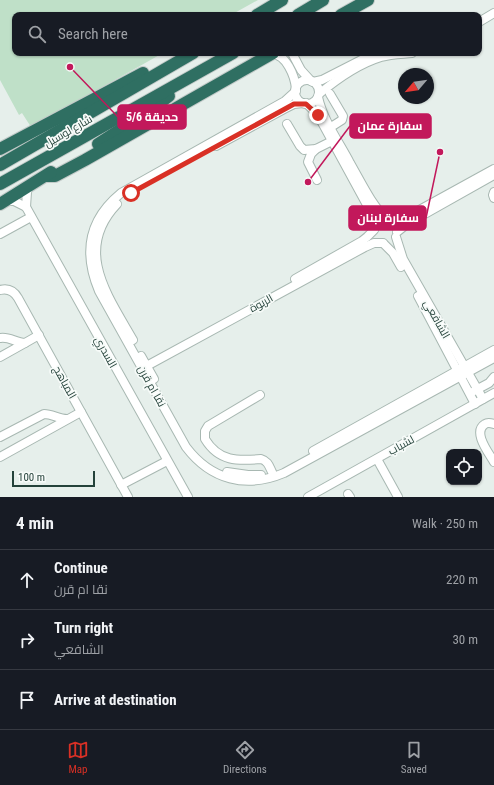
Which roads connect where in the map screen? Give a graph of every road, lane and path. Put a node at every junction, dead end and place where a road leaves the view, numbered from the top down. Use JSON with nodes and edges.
{"nodes":[{"id":1,"x":282,"y":0,"type":"edge"},
{"id":2,"x":323,"y":0,"type":"edge"},
{"id":3,"x":368,"y":0,"type":"edge"},
{"id":4,"x":262,"y":12,"type":"edge"},
{"id":5,"x":303,"y":12,"type":"edge"},
{"id":6,"x":346,"y":12,"type":"edge"},
{"id":7,"x":494,"y":13,"type":"edge"},
{"id":8,"x":494,"y":19,"type":"edge"},
{"id":9,"x":482,"y":20,"type":"edge"},
{"id":10,"x":482,"y":25,"type":"edge"},
{"id":11,"x":188,"y":56,"type":"edge"},
{"id":12,"x":228,"y":56,"type":"edge"},
{"id":13,"x":267,"y":56,"type":"edge"},
{"id":14,"x":281,"y":56,"type":"edge"},
{"id":15,"x":294,"y":56,"type":"edge"},
{"id":16,"x":372,"y":56,"type":"edge"},
{"id":17,"x":388,"y":56,"type":"edge"},
{"id":18,"x":179,"y":62,"type":"junction"},
{"id":19,"x":188,"y":78,"type":"junction"},
{"id":20,"x":312,"y":81,"type":"junction"},
{"id":21,"x":296,"y":90,"type":"junction"},
{"id":22,"x":330,"y":94,"type":"dead end"},
{"id":23,"x":319,"y":95,"type":"junction"},
{"id":24,"x":304,"y":103,"type":"junction"},
{"id":25,"x":287,"y":124,"type":"dead end"},
{"id":26,"x":331,"y":127,"type":"junction"},
{"id":27,"x":332,"y":141,"type":"junction"},
{"id":28,"x":0,"y":149,"type":"edge"},
{"id":29,"x":316,"y":149,"type":"junction"},
{"id":30,"x":0,"y":164,"type":"edge"},
{"id":31,"x":494,"y":169,"type":"edge"},
{"id":32,"x":494,"y":175,"type":"edge"},
{"id":33,"x":46,"y":176,"type":"junction"},
{"id":34,"x":317,"y":180,"type":"dead end"},
{"id":35,"x":0,"y":184,"type":"edge"},
{"id":36,"x":29,"y":186,"type":"junction"},
{"id":37,"x":494,"y":192,"type":"edge"},
{"id":38,"x":494,"y":198,"type":"edge"},
{"id":39,"x":2,"y":202,"type":"edge"},
{"id":40,"x":26,"y":207,"type":"junction"},
{"id":41,"x":31,"y":217,"type":"junction"},
{"id":42,"x":388,"y":220,"type":"junction"},
{"id":43,"x":374,"y":228,"type":"junction"},
{"id":44,"x":0,"y":234,"type":"edge"},
{"id":45,"x":397,"y":235,"type":"junction"},
{"id":46,"x":383,"y":243,"type":"junction"},
{"id":47,"x":0,"y":290,"type":"edge"},
{"id":48,"x":39,"y":335,"type":"junction"},
{"id":49,"x":0,"y":338,"type":"edge"},
{"id":50,"x":12,"y":340,"type":"junction"},
{"id":51,"x":25,"y":343,"type":"junction"},
{"id":52,"x":494,"y":350,"type":"edge"},
{"id":53,"x":11,"y":351,"type":"junction"},
{"id":54,"x":0,"y":357,"type":"edge"},
{"id":55,"x":494,"y":358,"type":"edge"},
{"id":56,"x":143,"y":365,"type":"junction"},
{"id":57,"x":463,"y":372,"type":"junction"},
{"id":58,"x":494,"y":377,"type":"edge"},
{"id":59,"x":474,"y":391,"type":"junction"},
{"id":60,"x":494,"y":393,"type":"edge"},
{"id":61,"x":260,"y":395,"type":"dead end"},
{"id":62,"x":483,"y":399,"type":"junction"},
{"id":63,"x":476,"y":404,"type":"junction"},
{"id":64,"x":81,"y":412,"type":"junction"},
{"id":65,"x":54,"y":416,"type":"junction"},
{"id":66,"x":68,"y":419,"type":"junction"},
{"id":67,"x":494,"y":424,"type":"edge"},
{"id":68,"x":51,"y":428,"type":"junction"},
{"id":69,"x":0,"y":438,"type":"edge"},
{"id":70,"x":0,"y":457,"type":"edge"},
{"id":71,"x":377,"y":459,"type":"junction"},
{"id":72,"x":167,"y":461,"type":"junction"},
{"id":73,"x":494,"y":462,"type":"edge"},
{"id":74,"x":272,"y":472,"type":"junction"},
{"id":75,"x":121,"y":485,"type":"junction"},
{"id":76,"x":128,"y":497,"type":"edge"},
{"id":77,"x":188,"y":497,"type":"edge"},
{"id":78,"x":309,"y":497,"type":"edge"},
{"id":79,"x":398,"y":497,"type":"edge"}],
"edges":[{"from":1,"to":4,"type":"highway"},
{"from":2,"to":5,"type":"highway"},
{"from":3,"to":6,"type":"highway"},
{"from":7,"to":9,"type":"street"},
{"from":8,"to":10,"type":"street"},
{"from":11,"to":18,"type":"highway","name":"شارع لوسيل"},
{"from":12,"to":19,"type":"highway","name":"شارع لوسيل"},
{"from":13,"to":33,"type":"highway"},
{"from":14,"to":21,"type":"street"},
{"from":15,"to":20,"type":"street"},
{"from":16,"to":20,"type":"street"},
{"from":17,"to":23,"type":"street"},
{"from":18,"to":28,"type":"highway"},
{"from":18,"to":30,"type":"highway","name":"شارع لوسيل"},
{"from":19,"to":33,"type":"highway"},
{"from":19,"to":35,"type":"highway","name":"شارع لوسيل"},
{"from":20,"to":21,"type":"street"},
{"from":20,"to":23,"type":"street"},
{"from":21,"to":24,"type":"street"},
{"from":21,"to":56,"type":"street","name":"نقا ام قرن"},
{"from":22,"to":26,"type":"street"},
{"from":23,"to":24,"type":"street"},
{"from":23,"to":26,"type":"street"},
{"from":24,"to":27,"type":"street"},
{"from":24,"to":56,"type":"street","name":"نقا ام قرن"},
{"from":25,"to":29,"type":"street"},
{"from":26,"to":42,"type":"street"},
{"from":27,"to":29,"type":"street"},
{"from":27,"to":43,"type":"street"},
{"from":29,"to":34,"type":"street"},
{"from":31,"to":42,"type":"street"},
{"from":32,"to":45,"type":"street"},
{"from":33,"to":36,"type":"highway"},
{"from":36,"to":39,"type":"highway"},
{"from":36,"to":40,"type":"street"},
{"from":37,"to":38,"type":"street"},
{"from":39,"to":40,"type":"street"},
{"from":40,"to":41,"type":"street","name":"السدري"},
{"from":41,"to":44,"type":"street"},
{"from":41,"to":72,"type":"street","name":"السدري"},
{"from":42,"to":43,"type":"street"},
{"from":42,"to":45,"type":"street"},
{"from":43,"to":46,"type":"street"},
{"from":43,"to":56,"type":"street","name":"الربوة"},
{"from":45,"to":46,"type":"street"},
{"from":45,"to":57,"type":"street","name":"الشافعي"},
{"from":46,"to":56,"type":"street","name":"الربوة"},
{"from":46,"to":57,"type":"street","name":"الشافعي"},
{"from":47,"to":48,"type":"street","name":"المباهج"},
{"from":48,"to":51,"type":"street"},
{"from":48,"to":64,"type":"street","name":"المباهج"},
{"from":49,"to":50,"type":"street"},
{"from":50,"to":51,"type":"street"},
{"from":50,"to":53,"type":"street"},
{"from":51,"to":53,"type":"street"},
{"from":52,"to":57,"type":"street","name":"نقا ام قرن"},
{"from":53,"to":54,"type":"street"},
{"from":55,"to":57,"type":"street","name":"نقا ام قرن"},
{"from":56,"to":57,"type":"street","name":"نقا ام قرن"},
{"from":56,"to":74,"type":"street","name":"نقا ام قرن"},
{"from":57,"to":59,"type":"street","name":"الشافعي"},
{"from":57,"to":74,"type":"street","name":"نقا ام قرن"},
{"from":58,"to":59,"type":"street"},
{"from":59,"to":62,"type":"street","name":"الشافعي"},
{"from":59,"to":63,"type":"street","name":"الشافعي"},
{"from":60,"to":62,"type":"street","name":"لشباب"},
{"from":61,"to":74,"type":"street"},
{"from":62,"to":63,"type":"street","name":"لشباب"},
{"from":63,"to":71,"type":"street","name":"لشباب"},
{"from":64,"to":66,"type":"street"},
{"from":64,"to":75,"type":"street","name":"المباهج"},
{"from":65,"to":66,"type":"street"},
{"from":65,"to":68,"type":"street"},
{"from":65,"to":69,"type":"street"},
{"from":66,"to":68,"type":"street"},
{"from":67,"to":73,"type":"street"},
{"from":68,"to":70,"type":"street"},
{"from":71,"to":78,"type":"street","name":"لشباب"},
{"from":71,"to":79,"type":"street"},
{"from":72,"to":75,"type":"street"},
{"from":72,"to":77,"type":"street","name":"السدري"},
{"from":75,"to":76,"type":"street","name":"المباهج"}]}
